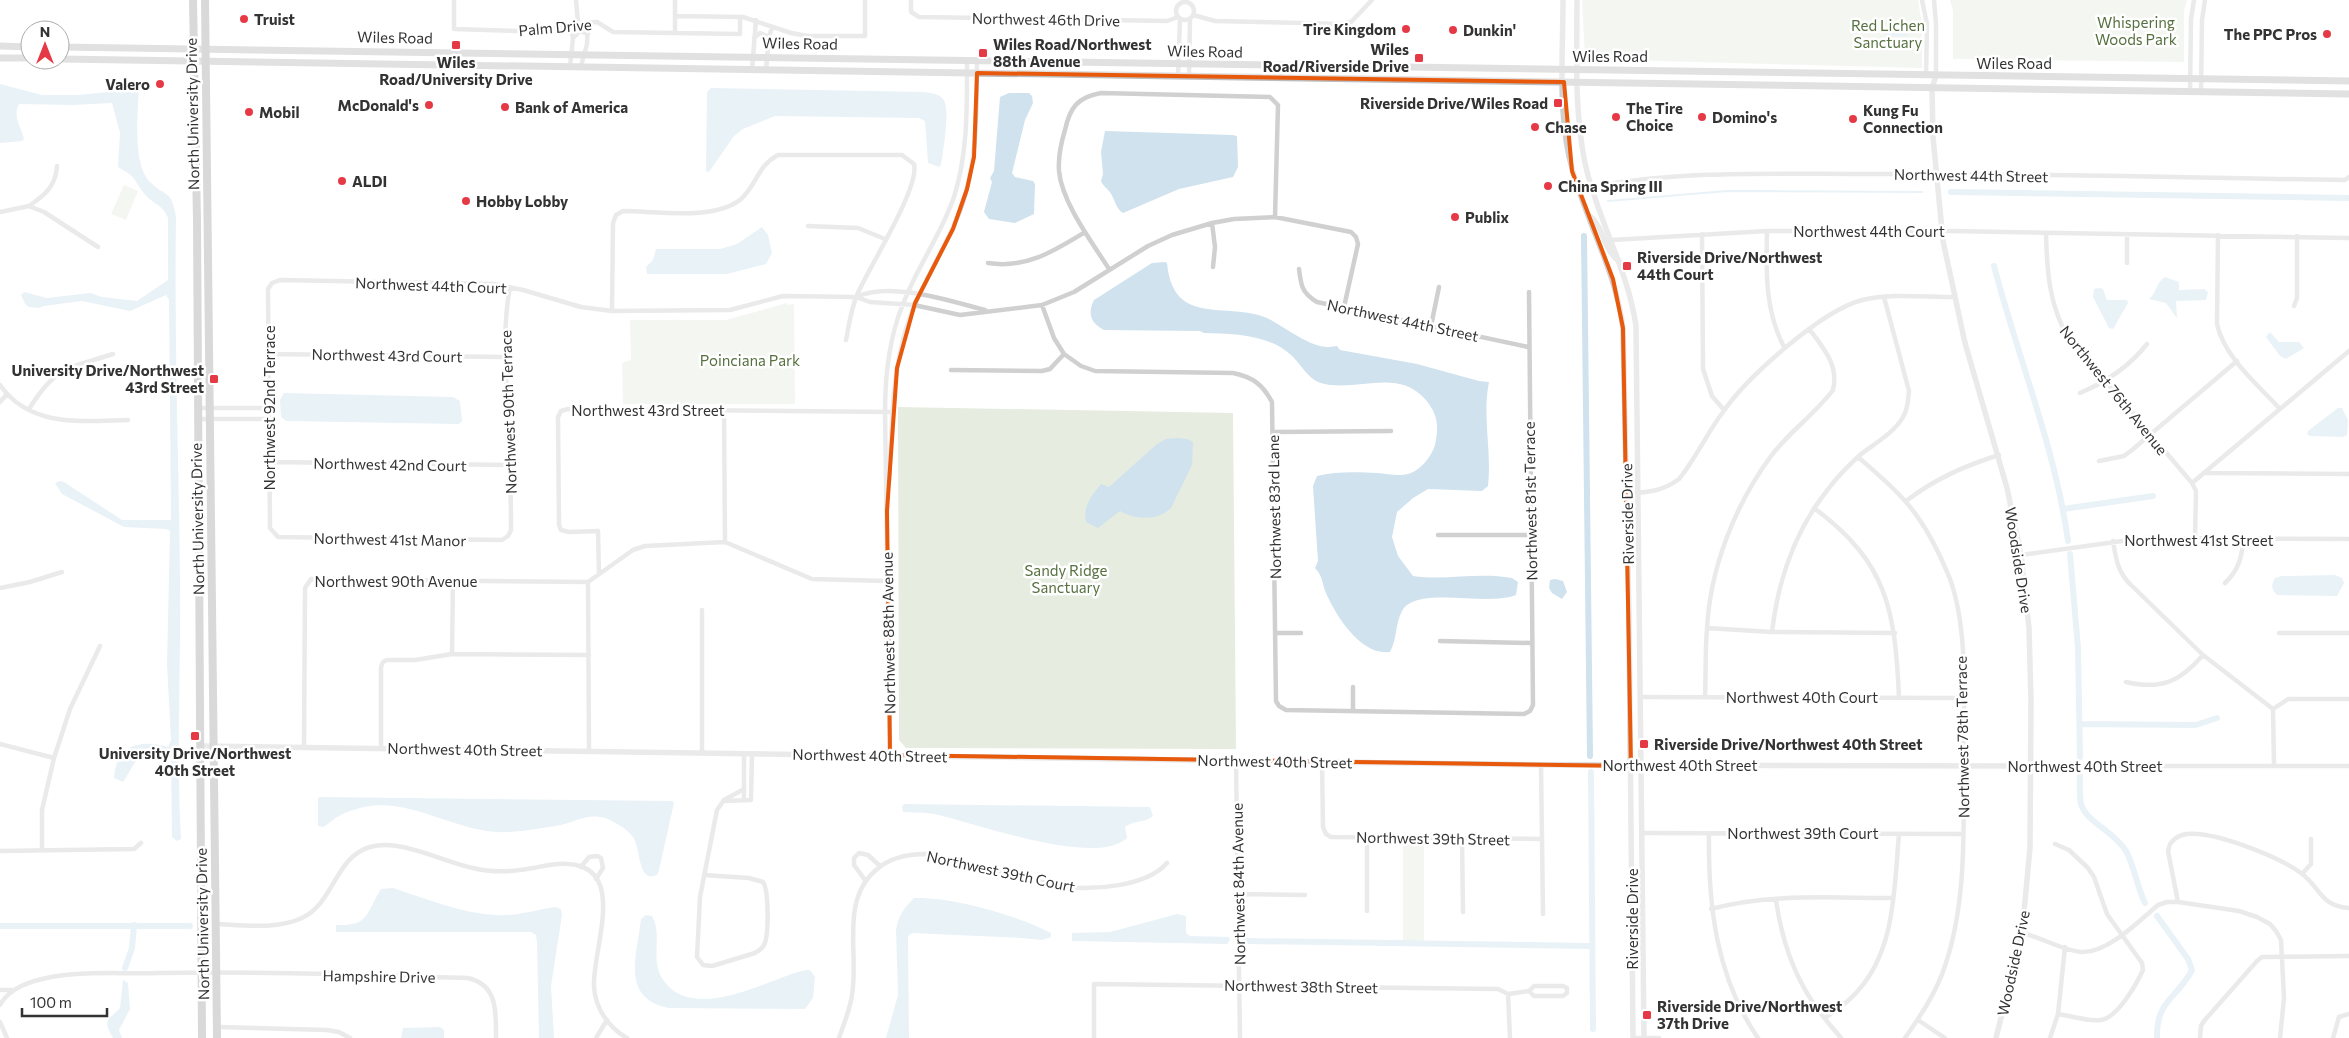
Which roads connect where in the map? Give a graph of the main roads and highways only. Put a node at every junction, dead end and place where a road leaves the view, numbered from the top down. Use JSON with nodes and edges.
{"nodes":[{"id":1,"x":193,"y":0,"type":"edge"},
{"id":2,"x":205,"y":0,"type":"edge"},
{"id":3,"x":0,"y":46,"type":"edge"},
{"id":4,"x":20,"y":47,"type":"edge"},
{"id":5,"x":70,"y":47,"type":"edge"},
{"id":6,"x":194,"y":48,"type":"junction"},
{"id":7,"x":205,"y":48,"type":"junction"},
{"id":8,"x":0,"y":58,"type":"edge"},
{"id":9,"x":20,"y":58,"type":"edge"},
{"id":10,"x":70,"y":58,"type":"edge"},
{"id":11,"x":194,"y":60,"type":"junction"},
{"id":12,"x":206,"y":60,"type":"junction"},
{"id":13,"x":2078,"y":77,"type":"junction"},
{"id":14,"x":2349,"y":81,"type":"edge"},
{"id":15,"x":2078,"y":90,"type":"junction"},
{"id":16,"x":2349,"y":94,"type":"edge"},
{"id":17,"x":197,"y":222,"type":"junction"},
{"id":18,"x":207,"y":234,"type":"junction"},
{"id":19,"x":202,"y":1038,"type":"edge"},
{"id":20,"x":217,"y":1038,"type":"edge"}],
"edges":[{"from":1,"to":6,"type":"main road","name":"North University Drive"},
{"from":2,"to":7,"type":"main road","name":"North University Drive"},
{"from":3,"to":4,"type":"main road"},
{"from":5,"to":6,"type":"main road","name":"Wiles Road"},
{"from":6,"to":7,"type":"main road","name":"Wiles Road"},
{"from":6,"to":11,"type":"main road","name":"North University Drive"},
{"from":7,"to":12,"type":"main road","name":"North University Drive"},
{"from":7,"to":13,"type":"main road","name":"Wiles Road"},
{"from":8,"to":9,"type":"main road"},
{"from":10,"to":11,"type":"main road","name":"Wiles Road"},
{"from":11,"to":12,"type":"main road","name":"Wiles Road"},
{"from":11,"to":17,"type":"main road","name":"North University Drive"},
{"from":12,"to":15,"type":"main road","name":"Wiles Road"},
{"from":12,"to":18,"type":"main road","name":"North University Drive"},
{"from":13,"to":14,"type":"main road","name":"Wiles Road"},
{"from":13,"to":15,"type":"main road"},
{"from":15,"to":16,"type":"main road","name":"Wiles Road"},
{"from":17,"to":18,"type":"main road"},
{"from":17,"to":19,"type":"main road","name":"North University Drive"},
{"from":18,"to":20,"type":"main road","name":"North University Drive"}]}
